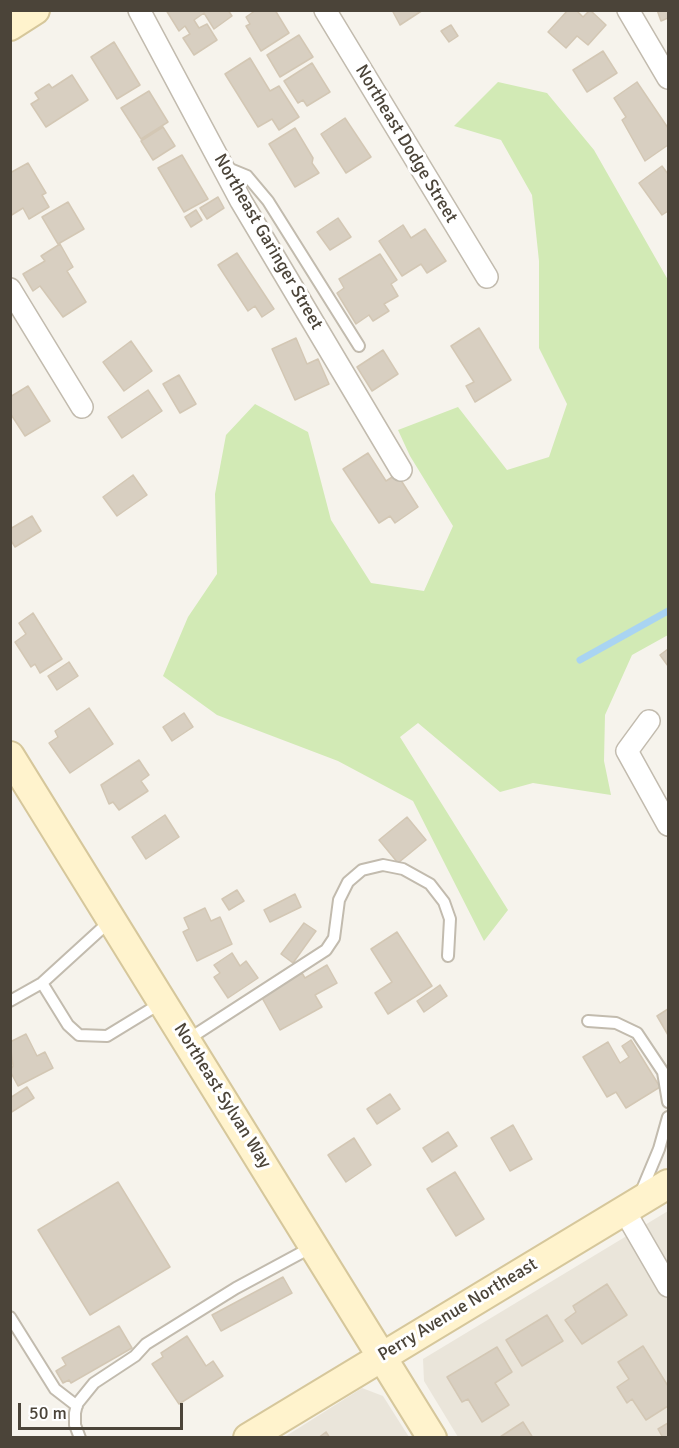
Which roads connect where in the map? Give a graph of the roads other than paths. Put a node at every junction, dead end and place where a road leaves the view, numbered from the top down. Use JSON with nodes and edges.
{"nodes":[{"id":1,"x":35,"y":10,"type":"edge"},
{"id":2,"x":139,"y":10,"type":"edge"},
{"id":3,"x":325,"y":10,"type":"edge"},
{"id":4,"x":628,"y":10,"type":"edge"},
{"id":5,"x":10,"y":26,"type":"edge"},
{"id":6,"x":669,"y":78,"type":"edge"},
{"id":7,"x":224,"y":166,"type":"junction"},
{"id":8,"x":487,"y":278,"type":"dead end"},
{"id":9,"x":10,"y":289,"type":"edge"},
{"id":10,"x":359,"y":346,"type":"dead end"},
{"id":11,"x":81,"y":407,"type":"dead end"},
{"id":12,"x":401,"y":470,"type":"dead end"},
{"id":13,"x":649,"y":721,"type":"dead end"},
{"id":14,"x":10,"y":756,"type":"edge"},
{"id":15,"x":669,"y":825,"type":"edge"},
{"id":16,"x":112,"y":919,"type":"junction"},
{"id":17,"x":448,"y":956,"type":"dead end"},
{"id":18,"x":42,"y":983,"type":"junction"},
{"id":19,"x":10,"y":1001,"type":"edge"},
{"id":20,"x":164,"y":1002,"type":"junction"},
{"id":21,"x":588,"y":1021,"type":"dead end"},
{"id":22,"x":187,"y":1041,"type":"junction"},
{"id":23,"x":669,"y":1102,"type":"edge"},
{"id":24,"x":669,"y":1117,"type":"edge"},
{"id":25,"x":669,"y":1184,"type":"edge"},
{"id":26,"x":630,"y":1207,"type":"junction"},
{"id":27,"x":315,"y":1246,"type":"junction"},
{"id":28,"x":669,"y":1286,"type":"edge"},
{"id":29,"x":10,"y":1317,"type":"edge"},
{"id":30,"x":382,"y":1355,"type":"junction"},
{"id":31,"x":77,"y":1406,"type":"junction"},
{"id":32,"x":80,"y":1437,"type":"edge"},
{"id":33,"x":248,"y":1437,"type":"edge"},
{"id":34,"x":432,"y":1437,"type":"edge"}],
"edges":[{"from":1,"to":5,"type":"main road"},
{"from":2,"to":7,"type":"street","name":"Northeast Garinger Street"},
{"from":3,"to":8,"type":"street","name":"Northeast Dodge Street"},
{"from":4,"to":6,"type":"street"},
{"from":7,"to":10,"type":"lane"},
{"from":7,"to":12,"type":"street","name":"Northeast Garinger Street"},
{"from":9,"to":11,"type":"street"},
{"from":13,"to":15,"type":"street"},
{"from":14,"to":16,"type":"main road","name":"Northeast Sylvan Way"},
{"from":16,"to":18,"type":"lane"},
{"from":16,"to":20,"type":"main road","name":"Northeast Sylvan Way"},
{"from":17,"to":22,"type":"lane"},
{"from":18,"to":19,"type":"lane"},
{"from":18,"to":20,"type":"lane"},
{"from":20,"to":22,"type":"main road","name":"Northeast Sylvan Way"},
{"from":21,"to":23,"type":"lane"},
{"from":22,"to":27,"type":"main road","name":"Northeast Sylvan Way"},
{"from":24,"to":26,"type":"lane"},
{"from":25,"to":26,"type":"main road","name":"Perry Avenue Northeast"},
{"from":26,"to":28,"type":"street"},
{"from":26,"to":30,"type":"main road","name":"Perry Avenue Northeast"},
{"from":27,"to":30,"type":"main road","name":"Northeast Sylvan Way"},
{"from":27,"to":31,"type":"lane"},
{"from":29,"to":31,"type":"lane"},
{"from":30,"to":33,"type":"main road","name":"Perry Avenue Northeast"},
{"from":30,"to":34,"type":"main road","name":"Northeast Sylvan Way"},
{"from":31,"to":32,"type":"lane"}]}
